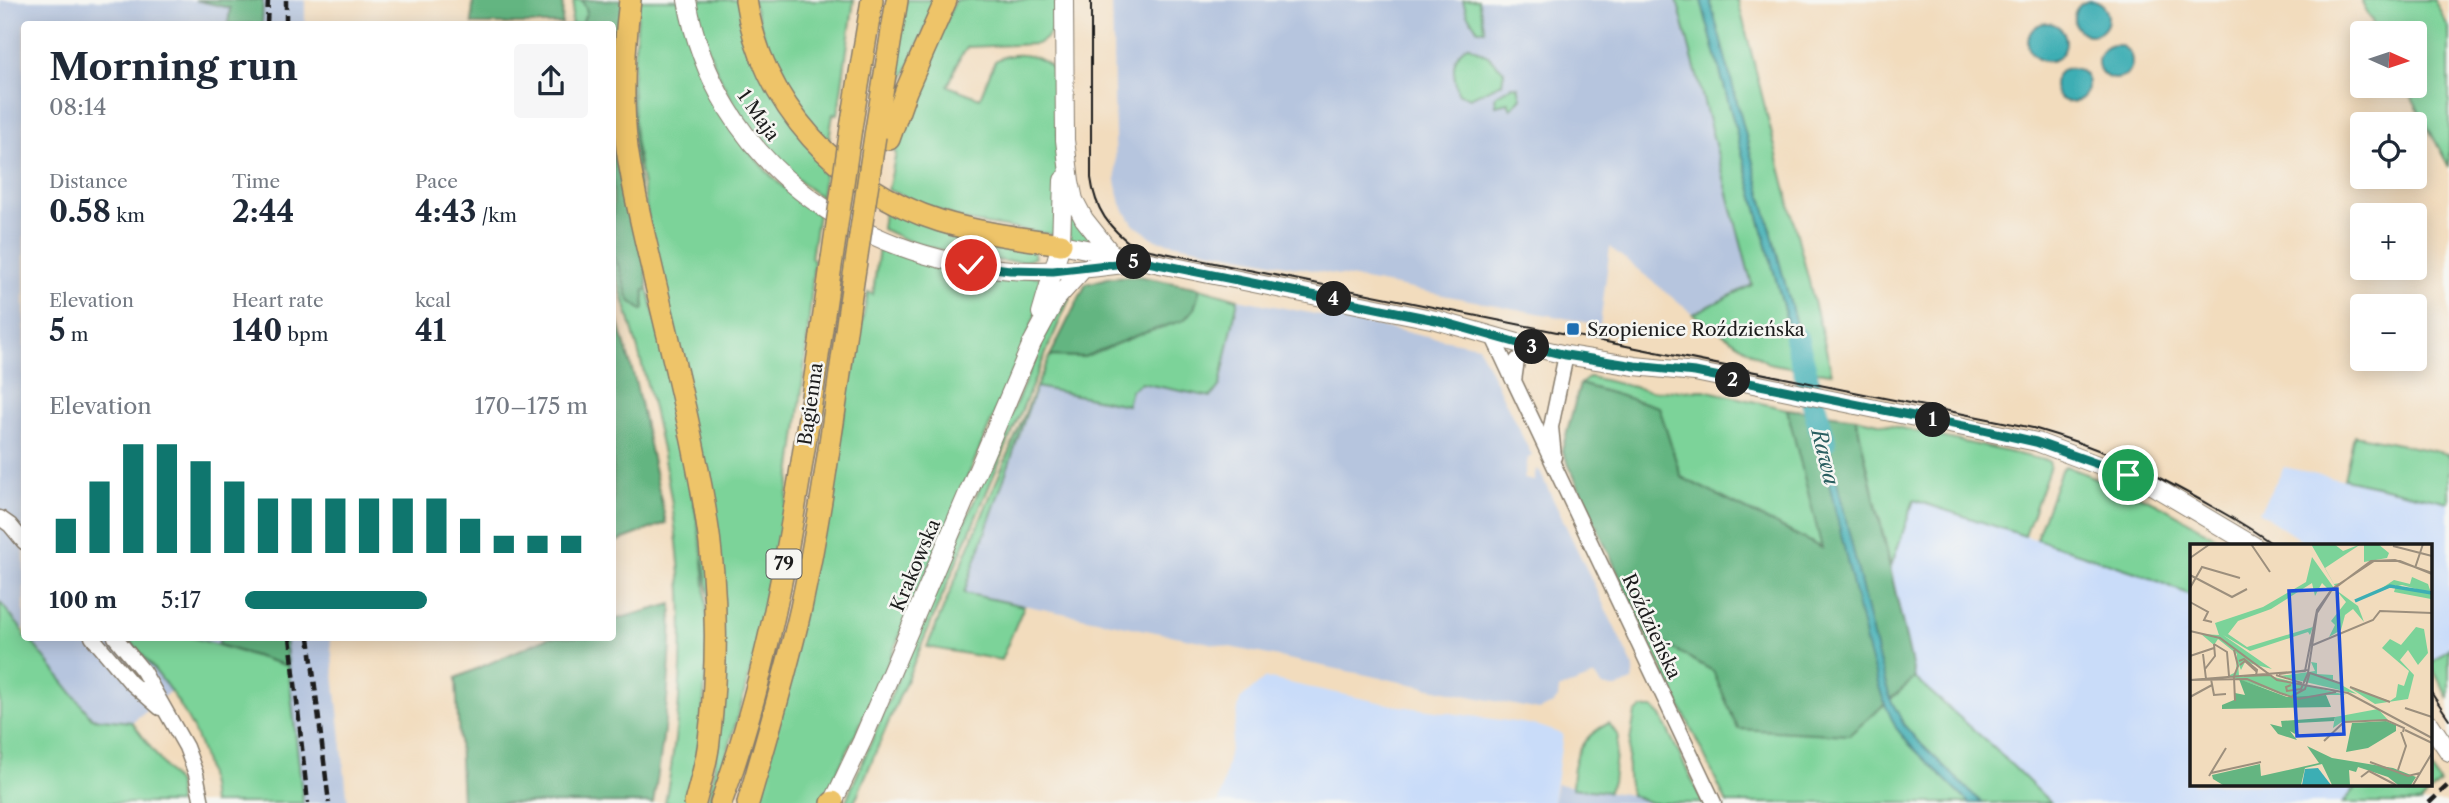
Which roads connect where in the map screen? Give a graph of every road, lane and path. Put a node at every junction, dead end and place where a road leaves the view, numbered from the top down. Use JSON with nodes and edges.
{"nodes":[{"id":1,"x":630,"y":0,"type":"edge"},
{"id":2,"x":687,"y":0,"type":"edge"},
{"id":3,"x":746,"y":0,"type":"edge"},
{"id":4,"x":872,"y":0,"type":"edge"},
{"id":5,"x":897,"y":0,"type":"edge"},
{"id":6,"x":946,"y":0,"type":"edge"},
{"id":7,"x":1064,"y":0,"type":"edge"},
{"id":8,"x":882,"y":137,"type":"junction"},
{"id":9,"x":1065,"y":141,"type":"junction"},
{"id":10,"x":853,"y":218,"type":"junction"},
{"id":11,"x":1061,"y":244,"type":"junction"},
{"id":12,"x":1111,"y":253,"type":"junction"},
{"id":13,"x":1143,"y":261,"type":"junction"},
{"id":14,"x":1083,"y":269,"type":"junction"},
{"id":15,"x":1053,"y":271,"type":"junction"},
{"id":16,"x":1493,"y":337,"type":"junction"},
{"id":17,"x":1032,"y":344,"type":"junction"},
{"id":18,"x":1532,"y":347,"type":"junction"},
{"id":19,"x":1566,"y":355,"type":"junction"},
{"id":20,"x":1514,"y":381,"type":"junction"},
{"id":21,"x":1554,"y":465,"type":"junction"},
{"id":22,"x":0,"y":518,"type":"edge"},
{"id":23,"x":21,"y":538,"type":"edge"},
{"id":24,"x":2252,"y":544,"type":"edge"},
{"id":25,"x":95,"y":641,"type":"edge"},
{"id":26,"x":118,"y":641,"type":"edge"},
{"id":27,"x":164,"y":711,"type":"junction"},
{"id":28,"x":2432,"y":727,"type":"edge"},
{"id":29,"x":2449,"y":752,"type":"edge"},
{"id":30,"x":832,"y":802,"type":"edge"},
{"id":31,"x":202,"y":803,"type":"edge"},
{"id":32,"x":695,"y":803,"type":"edge"},
{"id":33,"x":721,"y":803,"type":"edge"},
{"id":34,"x":748,"y":803,"type":"edge"},
{"id":35,"x":1714,"y":803,"type":"edge"}],
"edges":[{"from":1,"to":32,"type":"main road"},
{"from":2,"to":10,"type":"street","name":"1 Maja"},
{"from":3,"to":11,"type":"main road"},
{"from":4,"to":33,"type":"main road","name":"Bagienna","number":"79","bridge":true},
{"from":5,"to":8,"type":"main road"},
{"from":6,"to":8,"type":"main road"},
{"from":7,"to":9,"type":"street"},
{"from":8,"to":10,"type":"main road","name":"Bagienna","bridge":true},
{"from":9,"to":11,"type":"street","name":"Krakowska"},
{"from":9,"to":12,"type":"street"},
{"from":10,"to":15,"type":"street","name":"1 Maja"},
{"from":10,"to":34,"type":"main road","name":"Bagienna","number":"79","bridge":true},
{"from":11,"to":12,"type":"street"},
{"from":11,"to":15,"type":"street","name":"Krakowska"},
{"from":12,"to":13,"type":"street"},
{"from":13,"to":14,"type":"street","name":"1 Maja"},
{"from":13,"to":16,"type":"street"},
{"from":14,"to":15,"type":"street","name":"1 Maja"},
{"from":14,"to":17,"type":"street","name":"Krakowska"},
{"from":15,"to":17,"type":"street","name":"Krakowska"},
{"from":16,"to":18,"type":"street"},
{"from":16,"to":20,"type":"street","name":"Roździeńska"},
{"from":17,"to":30,"type":"street","name":"Krakowska"},
{"from":18,"to":19,"type":"street"},
{"from":18,"to":20,"type":"street"},
{"from":19,"to":21,"type":"street","name":"Roździeńska"},
{"from":19,"to":24,"type":"street"},
{"from":20,"to":21,"type":"street","name":"Roździeńska"},
{"from":21,"to":35,"type":"street","name":"Roździeńska"},
{"from":22,"to":23,"type":"street"},
{"from":25,"to":27,"type":"street"},
{"from":26,"to":27,"type":"street"},
{"from":27,"to":31,"type":"street"},
{"from":28,"to":29,"type":"street"}]}
